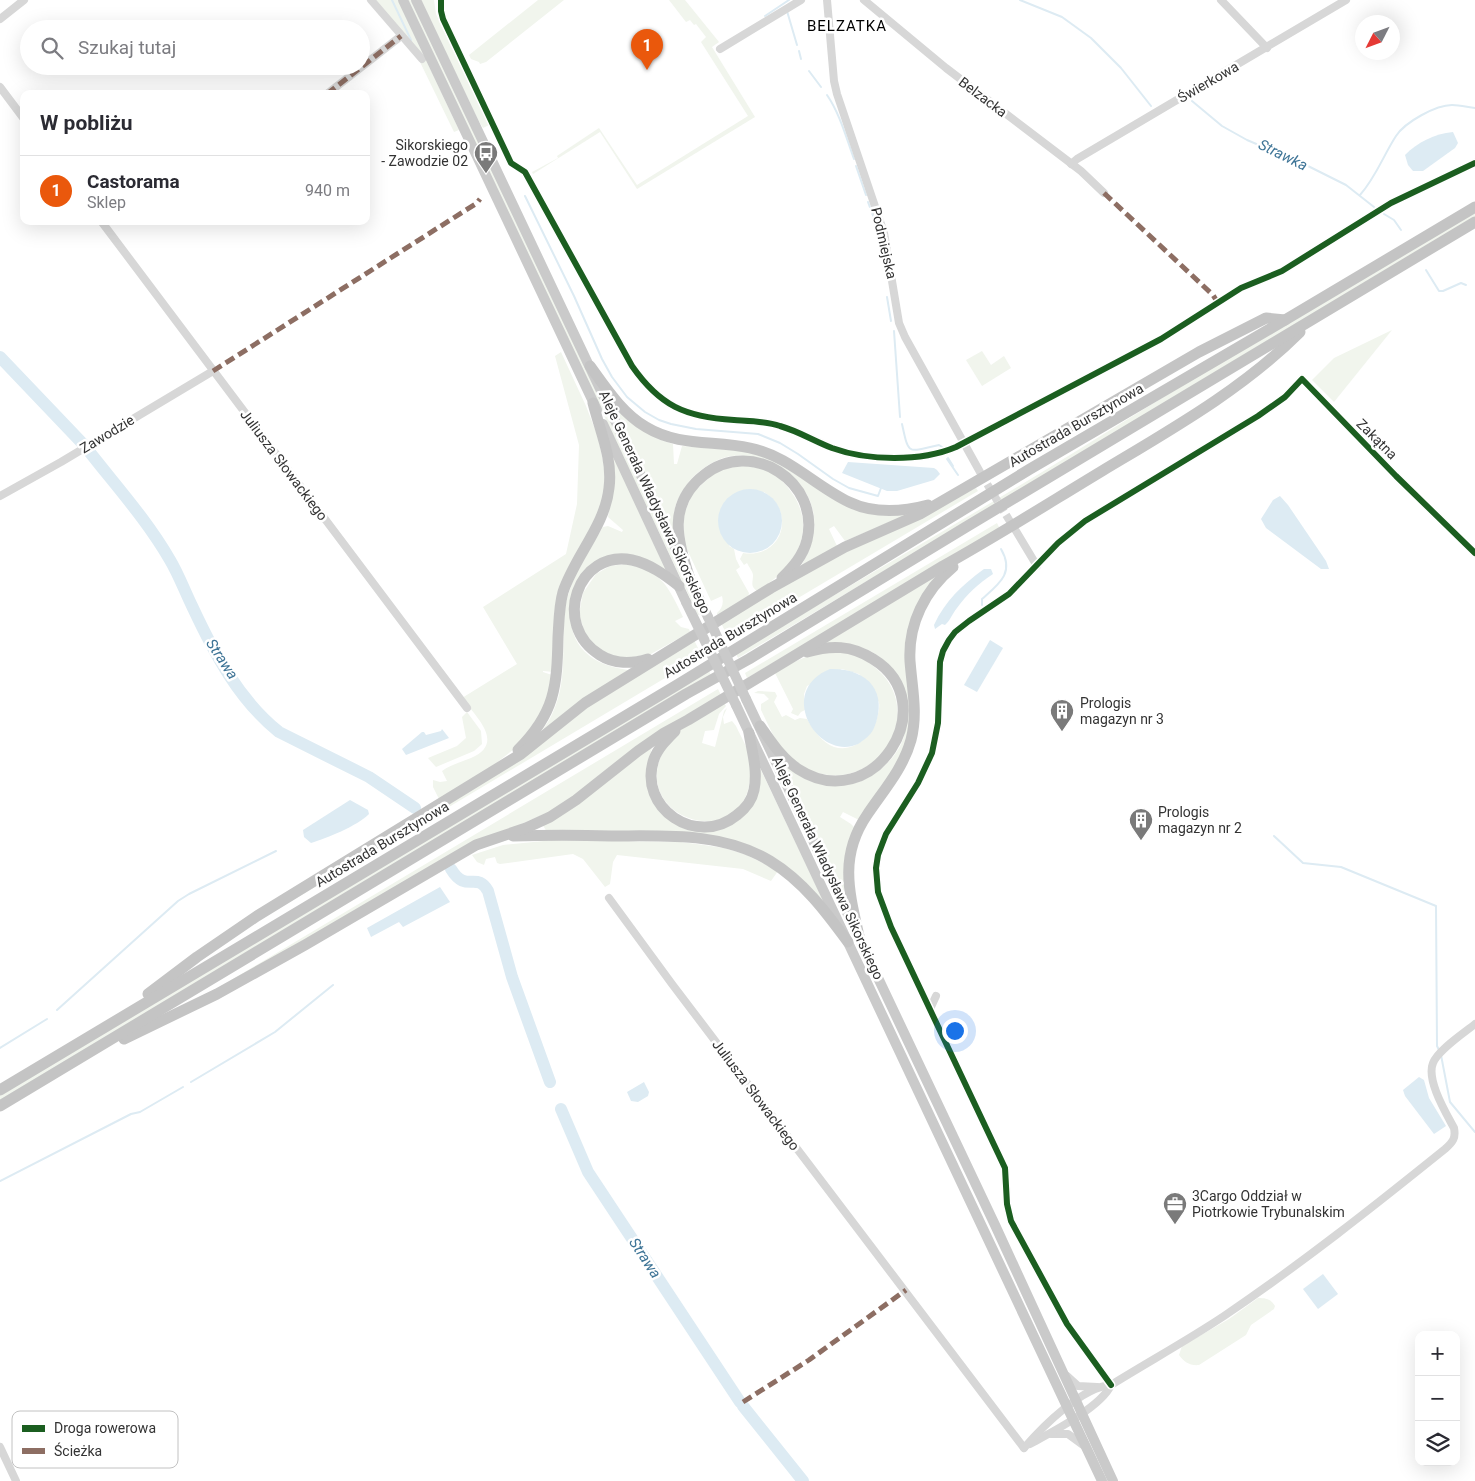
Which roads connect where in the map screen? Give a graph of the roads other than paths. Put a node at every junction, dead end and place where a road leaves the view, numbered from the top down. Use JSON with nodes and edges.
{"nodes":[{"id":1,"x":24,"y":0,"type":"edge"},
{"id":2,"x":371,"y":0,"type":"edge"},
{"id":3,"x":403,"y":0,"type":"edge"},
{"id":4,"x":416,"y":0,"type":"edge"},
{"id":5,"x":441,"y":0,"type":"edge"},
{"id":6,"x":801,"y":0,"type":"edge"},
{"id":7,"x":827,"y":0,"type":"edge"},
{"id":8,"x":864,"y":0,"type":"edge"},
{"id":9,"x":1221,"y":0,"type":"edge"},
{"id":10,"x":1341,"y":1,"type":"edge"},
{"id":11,"x":0,"y":19,"type":"edge"},
{"id":12,"x":401,"y":36,"type":"junction"},
{"id":13,"x":1267,"y":48,"type":"junction"},
{"id":14,"x":720,"y":49,"type":"dead end"},
{"id":15,"x":422,"y":59,"type":"dead end"},
{"id":16,"x":370,"y":60,"type":"edge"},
{"id":17,"x":351,"y":75,"type":"edge"},
{"id":18,"x":0,"y":88,"type":"edge"},
{"id":19,"x":331,"y":90,"type":"edge"},
{"id":20,"x":20,"y":114,"type":"edge"},
{"id":21,"x":1475,"y":163,"type":"edge"},
{"id":22,"x":1071,"y":164,"type":"junction"},
{"id":23,"x":1104,"y":193,"type":"dead end"},
{"id":24,"x":1475,"y":207,"type":"edge"},
{"id":25,"x":1475,"y":222,"type":"edge"},
{"id":26,"x":104,"y":225,"type":"edge"},
{"id":27,"x":1285,"y":320,"type":"junction"},
{"id":28,"x":1313,"y":320,"type":"junction"},
{"id":29,"x":590,"y":366,"type":"junction"},
{"id":30,"x":213,"y":371,"type":"junction"},
{"id":31,"x":594,"y":403,"type":"junction"},
{"id":32,"x":963,"y":443,"type":"junction"},
{"id":33,"x":980,"y":472,"type":"tunnel mouth"},
{"id":34,"x":0,"y":496,"type":"edge"},
{"id":35,"x":951,"y":497,"type":"junction"},
{"id":36,"x":1016,"y":531,"type":"tunnel mouth"},
{"id":37,"x":976,"y":548,"type":"junction"},
{"id":38,"x":1475,"y":553,"type":"edge"},
{"id":39,"x":1037,"y":566,"type":"junction"},
{"id":40,"x":690,"y":579,"type":"junction"},
{"id":41,"x":678,"y":586,"type":"junction"},
{"id":42,"x":771,"y":588,"type":"junction"},
{"id":43,"x":666,"y":652,"type":"junction"},
{"id":44,"x":778,"y":666,"type":"junction"},
{"id":45,"x":467,"y":708,"type":"dead end"},
{"id":46,"x":688,"y":720,"type":"junction"},
{"id":47,"x":760,"y":726,"type":"junction"},
{"id":48,"x":749,"y":733,"type":"junction"},
{"id":49,"x":494,"y":771,"type":"junction"},
{"id":50,"x":494,"y":838,"type":"junction"},
{"id":51,"x":610,"y":898,"type":"dead end"},
{"id":52,"x":853,"y":939,"type":"junction"},
{"id":53,"x":936,"y":996,"type":"dead end"},
{"id":54,"x":930,"y":1008,"type":"junction"},
{"id":55,"x":1475,"y":1024,"type":"edge"},
{"id":56,"x":102,"y":1029,"type":"junction"},
{"id":57,"x":57,"y":1071,"type":"junction"},
{"id":58,"x":0,"y":1090,"type":"edge"},
{"id":59,"x":0,"y":1106,"type":"edge"},
{"id":60,"x":1062,"y":1369,"type":"junction"},
{"id":61,"x":1111,"y":1385,"type":"junction"},
{"id":62,"x":1099,"y":1387,"type":"junction"},
{"id":63,"x":1076,"y":1400,"type":"junction"},
{"id":64,"x":1067,"y":1407,"type":"junction"},
{"id":65,"x":1077,"y":1416,"type":"junction"},
{"id":66,"x":1044,"y":1436,"type":"junction"},
{"id":67,"x":0,"y":1447,"type":"edge"},
{"id":68,"x":1024,"y":1448,"type":"junction"},
{"id":69,"x":1086,"y":1448,"type":"junction"},
{"id":70,"x":16,"y":1481,"type":"edge"},
{"id":71,"x":1102,"y":1481,"type":"edge"},
{"id":72,"x":1113,"y":1481,"type":"edge"}],
"edges":[{"from":1,"to":11,"type":"street"},
{"from":2,"to":12,"type":"street"},
{"from":3,"to":31,"type":"main road","name":"Aleje Generała Władysława Sikorskiego"},
{"from":4,"to":29,"type":"main road","name":"Aleje Generała Władysława Sikorskiego"},
{"from":5,"to":32,"type":"street"},
{"from":6,"to":14,"type":"street"},
{"from":7,"to":32,"type":"street","name":"Podmiejska"},
{"from":8,"to":22,"type":"street","name":"Belzacka"},
{"from":9,"to":13,"type":"street"},
{"from":10,"to":13,"type":"street","name":"Świerkowa"},
{"from":12,"to":15,"type":"street"},
{"from":12,"to":16,"type":"street"},
{"from":13,"to":22,"type":"street","name":"Świerkowa"},
{"from":17,"to":19,"type":"street"},
{"from":18,"to":20,"type":"street"},
{"from":21,"to":32,"type":"street"},
{"from":22,"to":23,"type":"street","name":"Belzacka"},
{"from":24,"to":27,"type":"highway","name":"Autostrada Bursztynowa"},
{"from":25,"to":28,"type":"highway","name":"Autostrada Bursztynowa"},
{"from":26,"to":30,"type":"street","name":"Juliusza Słowackiego"},
{"from":27,"to":35,"type":"highway"},
{"from":27,"to":56,"type":"highway","name":"Autostrada Bursztynowa"},
{"from":28,"to":37,"type":"highway"},
{"from":28,"to":57,"type":"highway","name":"Autostrada Bursztynowa"},
{"from":29,"to":35,"type":"highway"},
{"from":29,"to":40,"type":"main road","name":"Aleje Generała Władysława Sikorskiego"},
{"from":30,"to":34,"type":"street","name":"Zawodzie"},
{"from":30,"to":45,"type":"street","name":"Juliusza Słowackiego"},
{"from":31,"to":41,"type":"main road","name":"Aleje Generała Władysława Sikorskiego"},
{"from":31,"to":49,"type":"highway"},
{"from":32,"to":33,"type":"street","name":"Podmiejska"},
{"from":35,"to":42,"type":"highway"},
{"from":36,"to":39,"type":"street"},
{"from":37,"to":44,"type":"highway"},
{"from":37,"to":52,"type":"highway"},
{"from":38,"to":39,"type":"street","name":"Zakątna"},
{"from":39,"to":54,"type":"street"},
{"from":40,"to":42,"type":"highway"},
{"from":40,"to":47,"type":"main road","name":"Aleje Generała Władysława Sikorskiego","bridge":true},
{"from":41,"to":43,"type":"highway"},
{"from":41,"to":48,"type":"main road","name":"Aleje Generała Władysława Sikorskiego","bridge":true},
{"from":42,"to":43,"type":"highway"},
{"from":43,"to":49,"type":"highway"},
{"from":44,"to":46,"type":"highway"},
{"from":44,"to":47,"type":"highway"},
{"from":46,"to":48,"type":"highway"},
{"from":46,"to":50,"type":"highway"},
{"from":47,"to":52,"type":"main road","name":"Aleje Generała Władysława Sikorskiego"},
{"from":48,"to":52,"type":"main road","name":"Aleje Generała Władysława Sikorskiego"},
{"from":49,"to":56,"type":"highway"},
{"from":50,"to":52,"type":"highway"},
{"from":50,"to":57,"type":"highway"},
{"from":51,"to":68,"type":"street","name":"Juliusza Słowackiego"},
{"from":52,"to":60,"type":"main road","name":"Aleje Generała Władysława Sikorskiego"},
{"from":52,"to":64,"type":"main road","name":"Aleje Generała Władysława Sikorskiego"},
{"from":53,"to":54,"type":"street"},
{"from":54,"to":61,"type":"street"},
{"from":55,"to":61,"type":"street"},
{"from":56,"to":58,"type":"highway","name":"Autostrada Bursztynowa"},
{"from":57,"to":59,"type":"highway","name":"Autostrada Bursztynowa"},
{"from":60,"to":62,"type":"street"},
{"from":60,"to":63,"type":"main road","name":"Aleje Generała Władysława Sikorskiego"},
{"from":61,"to":62,"type":"street"},
{"from":61,"to":65,"type":"street"},
{"from":62,"to":63,"type":"street"},
{"from":63,"to":64,"type":"street"},
{"from":63,"to":65,"type":"main road","name":"Aleje Generała Władysława Sikorskiego"},
{"from":64,"to":65,"type":"main road","name":"Aleje Generała Władysława Sikorskiego"},
{"from":64,"to":68,"type":"street"},
{"from":65,"to":66,"type":"street"},
{"from":65,"to":69,"type":"main road"},
{"from":65,"to":72,"type":"main road"},
{"from":66,"to":68,"type":"street"},
{"from":66,"to":69,"type":"street"},
{"from":67,"to":70,"type":"street"},
{"from":69,"to":71,"type":"main road"}]}
